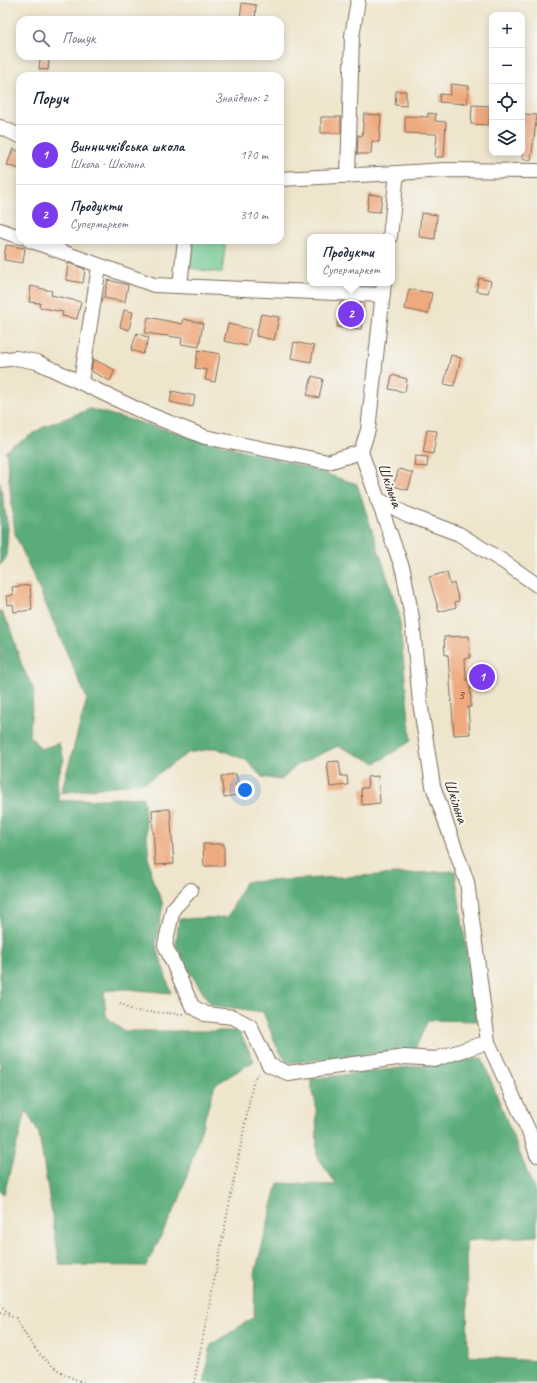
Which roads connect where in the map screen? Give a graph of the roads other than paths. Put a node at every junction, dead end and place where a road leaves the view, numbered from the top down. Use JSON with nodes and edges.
{"nodes":[{"id":1,"x":358,"y":0,"type":"edge"},
{"id":2,"x":0,"y":127,"type":"edge"},
{"id":3,"x":16,"y":134,"type":"edge"},
{"id":4,"x":537,"y":171,"type":"edge"},
{"id":5,"x":397,"y":173,"type":"junction"},
{"id":6,"x":348,"y":176,"type":"junction"},
{"id":7,"x":284,"y":179,"type":"edge"},
{"id":8,"x":0,"y":230,"type":"edge"},
{"id":9,"x":390,"y":234,"type":"edge"},
{"id":10,"x":16,"y":236,"type":"edge"},
{"id":11,"x":39,"y":244,"type":"edge"},
{"id":12,"x":185,"y":244,"type":"edge"},
{"id":13,"x":99,"y":267,"type":"junction"},
{"id":14,"x":180,"y":285,"type":"junction"},
{"id":15,"x":384,"y":289,"type":"edge"},
{"id":16,"x":0,"y":360,"type":"edge"},
{"id":17,"x":81,"y":381,"type":"junction"},
{"id":18,"x":361,"y":452,"type":"junction"},
{"id":19,"x":377,"y":499,"type":"junction"},
{"id":20,"x":537,"y":585,"type":"edge"},
{"id":21,"x":191,"y":890,"type":"dead end"},
{"id":22,"x":488,"y":1042,"type":"junction"},
{"id":23,"x":537,"y":1155,"type":"edge"}],
"edges":[{"from":1,"to":6,"type":"street"},
{"from":2,"to":3,"type":"street"},
{"from":4,"to":5,"type":"street"},
{"from":5,"to":6,"type":"street"},
{"from":5,"to":9,"type":"street"},
{"from":6,"to":7,"type":"street"},
{"from":8,"to":10,"type":"street"},
{"from":11,"to":13,"type":"street"},
{"from":12,"to":14,"type":"street"},
{"from":13,"to":14,"type":"street"},
{"from":13,"to":17,"type":"street"},
{"from":14,"to":15,"type":"street"},
{"from":15,"to":18,"type":"street"},
{"from":16,"to":17,"type":"street"},
{"from":17,"to":18,"type":"street"},
{"from":18,"to":19,"type":"street","name":"Шкільна"},
{"from":19,"to":20,"type":"street"},
{"from":19,"to":22,"type":"street","name":"Шкільна"},
{"from":21,"to":22,"type":"street"},
{"from":22,"to":23,"type":"street","name":"Шкільна"}]}
